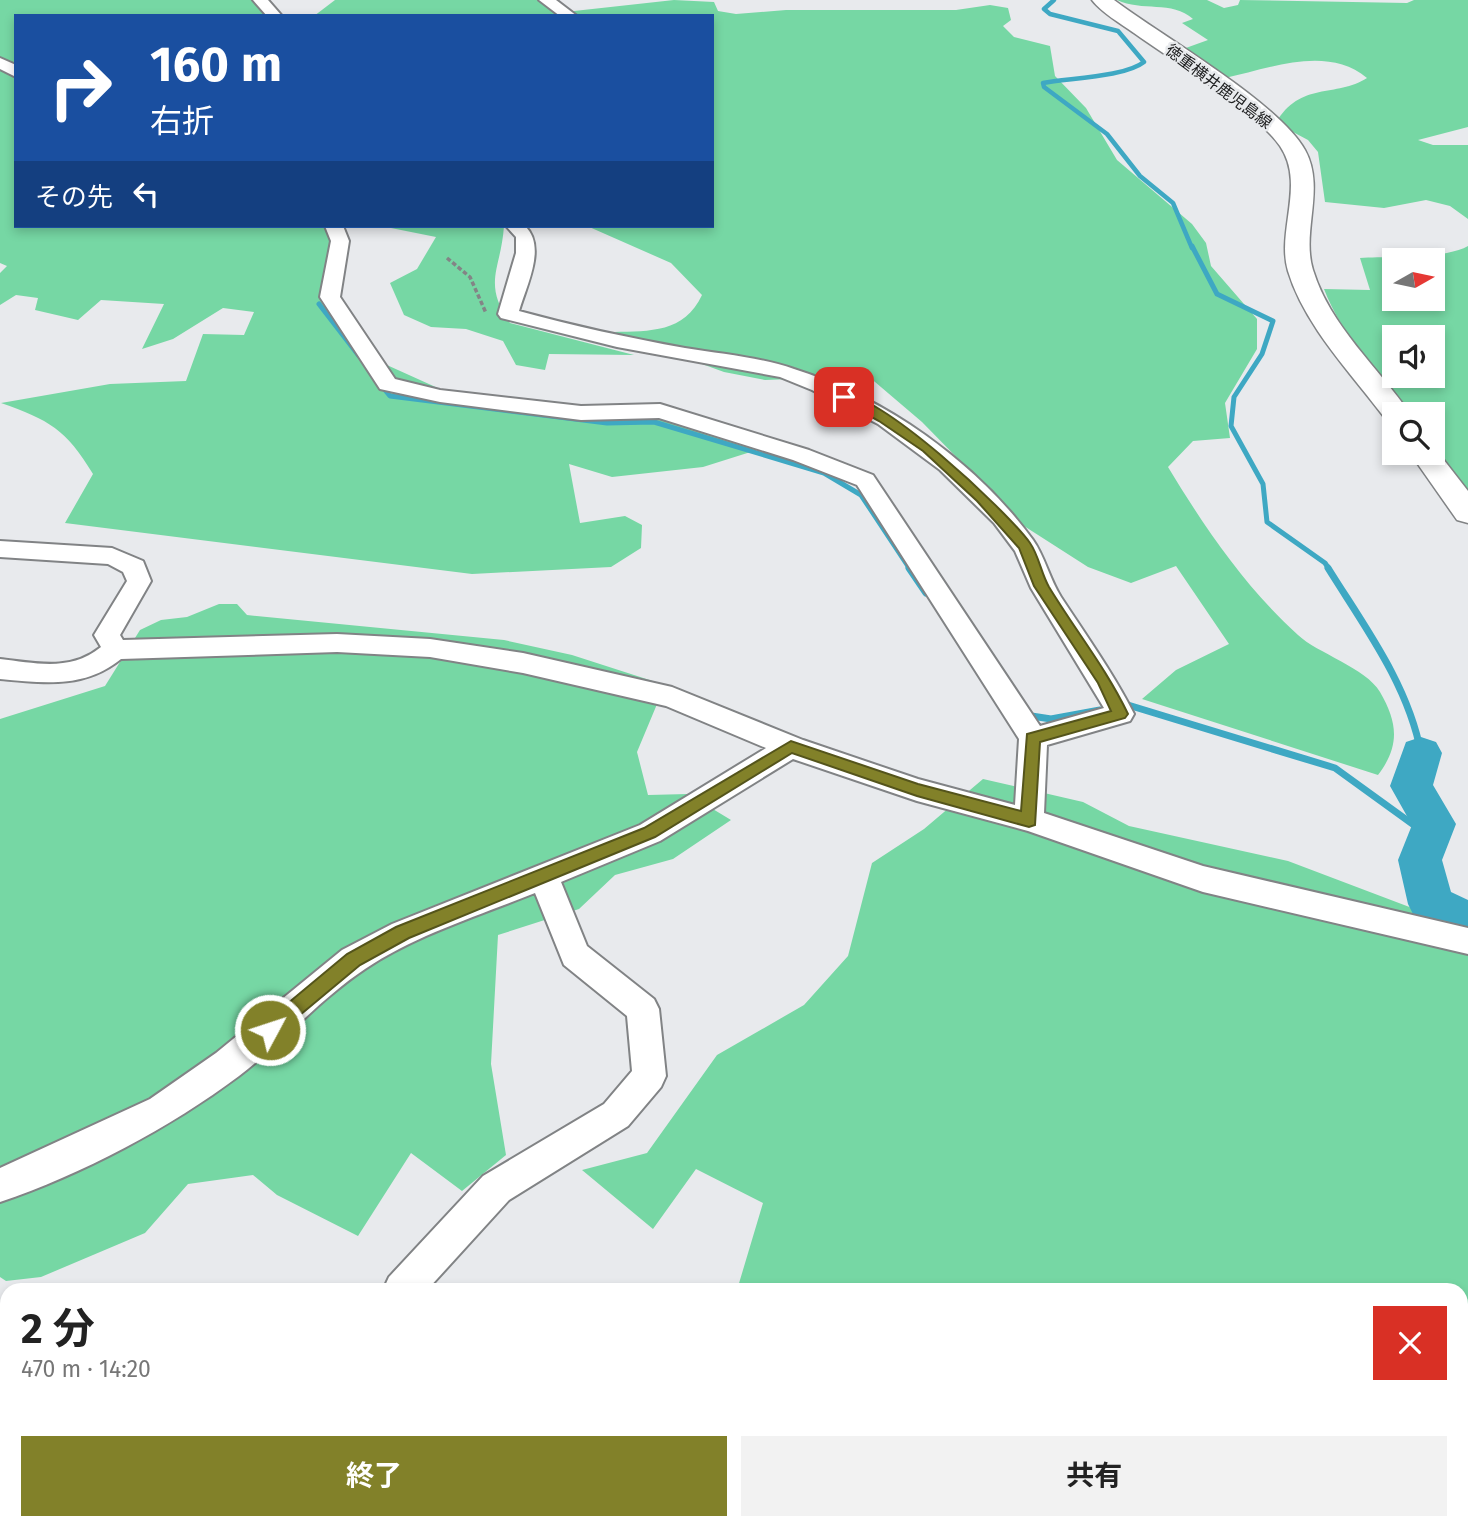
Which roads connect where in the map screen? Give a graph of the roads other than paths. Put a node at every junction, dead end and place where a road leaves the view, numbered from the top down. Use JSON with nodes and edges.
{"nodes":[{"id":1,"x":260,"y":0,"type":"edge"},
{"id":2,"x":546,"y":0,"type":"edge"},
{"id":3,"x":1102,"y":0,"type":"edge"},
{"id":4,"x":273,"y":14,"type":"edge"},
{"id":5,"x":567,"y":14,"type":"edge"},
{"id":6,"x":335,"y":228,"type":"edge"},
{"id":7,"x":517,"y":228,"type":"edge"},
{"id":8,"x":1388,"y":402,"type":"edge"},
{"id":9,"x":1434,"y":465,"type":"edge"},
{"id":10,"x":1468,"y":513,"type":"edge"},
{"id":11,"x":0,"y":549,"type":"edge"},
{"id":12,"x":115,"y":650,"type":"junction"},
{"id":13,"x":0,"y":669,"type":"edge"},
{"id":14,"x":1033,"y":738,"type":"junction"},
{"id":15,"x":791,"y":747,"type":"junction"},
{"id":16,"x":1029,"y":820,"type":"junction"},
{"id":17,"x":543,"y":876,"type":"junction"},
{"id":18,"x":1468,"y":941,"type":"edge"},
{"id":19,"x":0,"y":1185,"type":"edge"},
{"id":20,"x":408,"y":1283,"type":"edge"}],
"edges":[{"from":1,"to":4,"type":"street"},
{"from":2,"to":5,"type":"street"},
{"from":3,"to":8,"type":"main road","name":"徳重横井鹿児島線"},
{"from":6,"to":14,"type":"street"},
{"from":7,"to":14,"type":"street"},
{"from":9,"to":10,"type":"main road"},
{"from":11,"to":12,"type":"street"},
{"from":12,"to":13,"type":"street"},
{"from":12,"to":15,"type":"street"},
{"from":14,"to":16,"type":"street"},
{"from":15,"to":16,"type":"street"},
{"from":15,"to":17,"type":"street"},
{"from":16,"to":18,"type":"street"},
{"from":17,"to":19,"type":"street"},
{"from":17,"to":20,"type":"street"}]}
